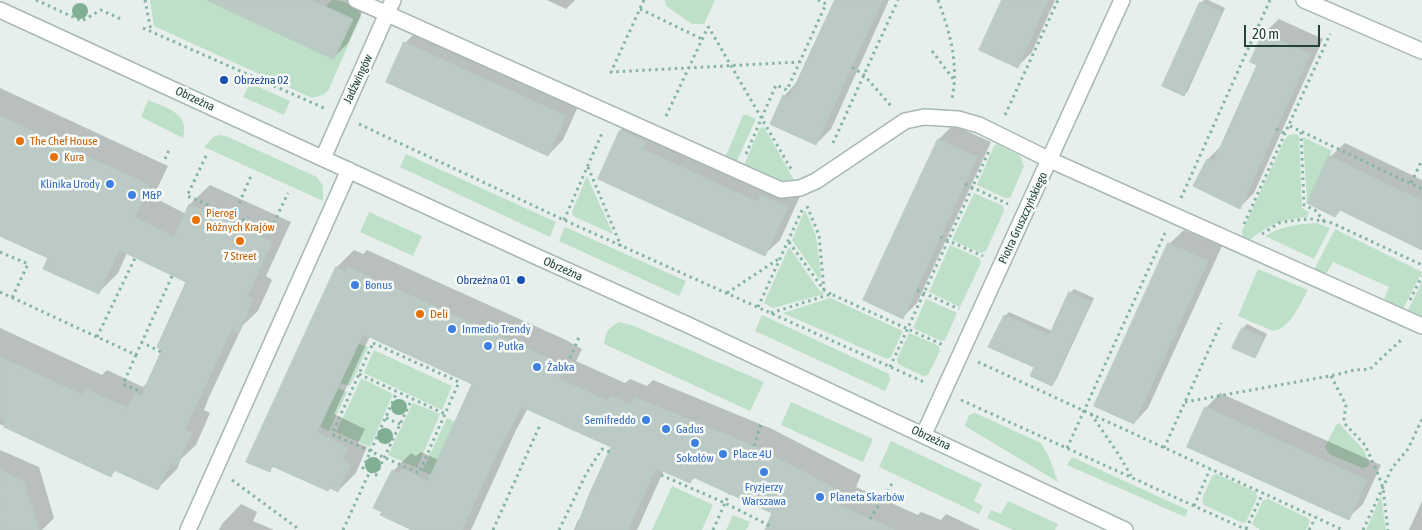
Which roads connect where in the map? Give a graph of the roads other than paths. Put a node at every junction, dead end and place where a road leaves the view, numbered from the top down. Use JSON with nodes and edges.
{"nodes":[{"id":1,"x":356,"y":0,"type":"edge"},
{"id":2,"x":1122,"y":0,"type":"edge"},
{"id":3,"x":1304,"y":0,"type":"edge"},
{"id":4,"x":390,"y":7,"type":"edge"},
{"id":5,"x":0,"y":10,"type":"edge"},
{"id":6,"x":1422,"y":51,"type":"edge"},
{"id":7,"x":323,"y":158,"type":"junction"},
{"id":8,"x":1050,"y":160,"type":"junction"},
{"id":9,"x":349,"y":170,"type":"junction"},
{"id":10,"x":1420,"y":325,"type":"edge"},
{"id":11,"x":924,"y":434,"type":"junction"},
{"id":12,"x":188,"y":530,"type":"edge"},
{"id":13,"x":1125,"y":530,"type":"edge"}],
"edges":[{"from":1,"to":4,"type":"street"},
{"from":2,"to":8,"type":"street","name":"Piotra Gruszczyńskiego"},
{"from":3,"to":6,"type":"street"},
{"from":4,"to":7,"type":"street","name":"Jadźwingów"},
{"from":4,"to":8,"type":"street"},
{"from":5,"to":7,"type":"street","name":"Obrzeżna"},
{"from":7,"to":9,"type":"street","name":"Obrzeżna"},
{"from":8,"to":10,"type":"street"},
{"from":8,"to":11,"type":"street","name":"Piotra Gruszczyńskiego"},
{"from":9,"to":11,"type":"street","name":"Obrzeżna"},
{"from":9,"to":12,"type":"street"},
{"from":11,"to":13,"type":"street","name":"Obrzeżna"}]}
